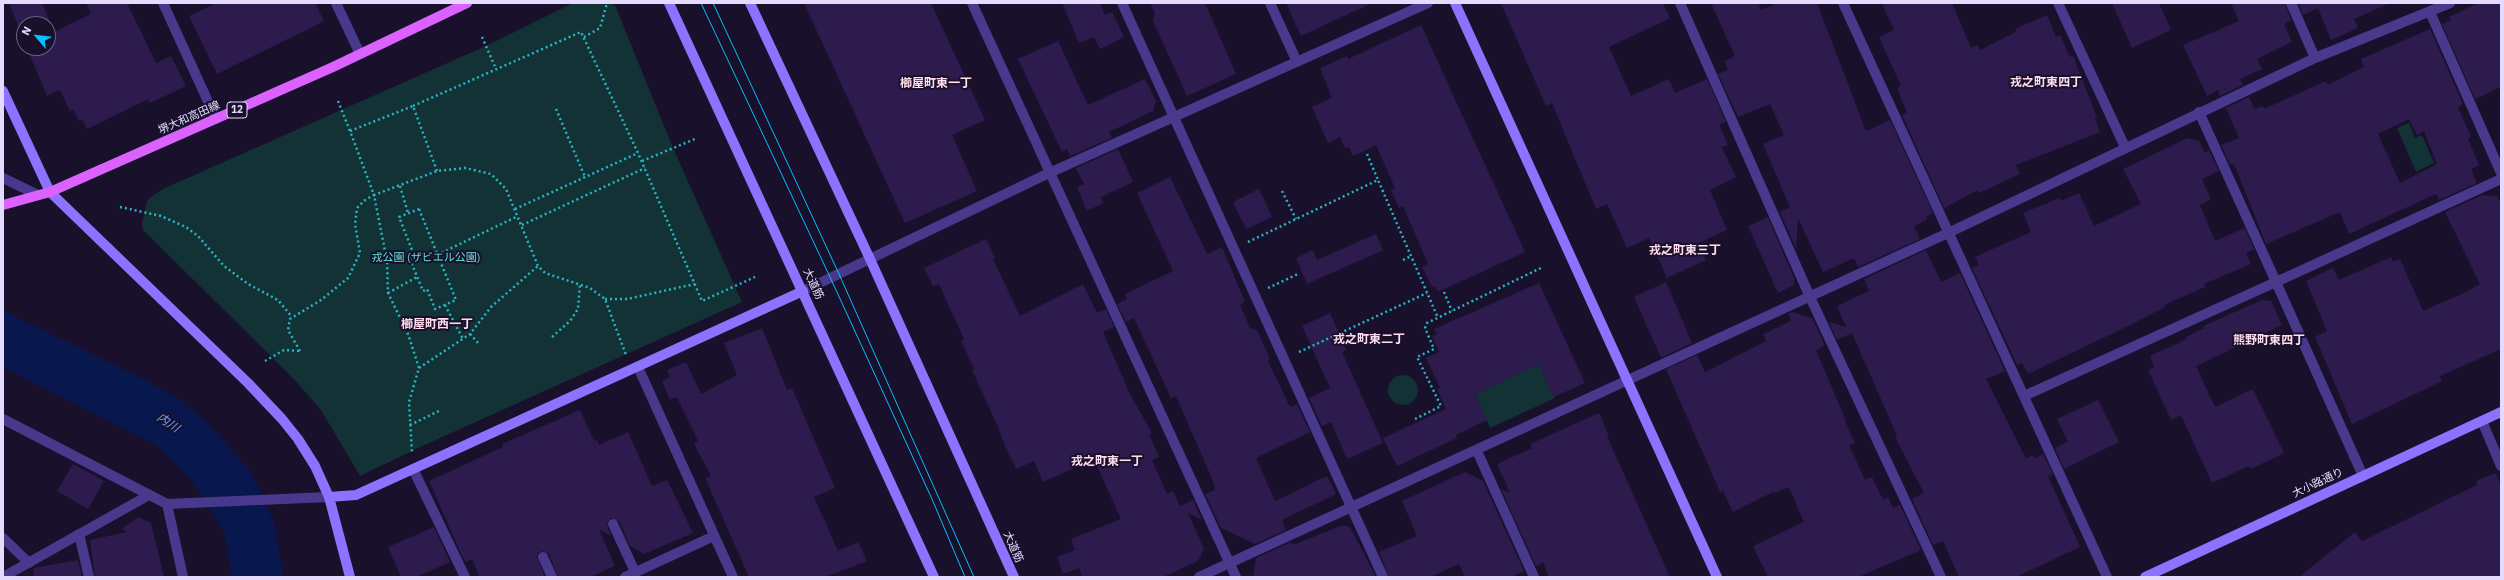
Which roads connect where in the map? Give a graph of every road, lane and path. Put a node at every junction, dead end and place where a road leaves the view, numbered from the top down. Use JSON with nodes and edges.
{"nodes":[{"id":1,"x":162,"y":3,"type":"edge"},
{"id":2,"x":336,"y":3,"type":"edge"},
{"id":3,"x":467,"y":3,"type":"edge"},
{"id":4,"x":607,"y":3,"type":"edge"},
{"id":5,"x":669,"y":3,"type":"edge"},
{"id":6,"x":750,"y":3,"type":"edge"},
{"id":7,"x":972,"y":3,"type":"edge"},
{"id":8,"x":1122,"y":3,"type":"edge"},
{"id":9,"x":1270,"y":3,"type":"edge"},
{"id":10,"x":1428,"y":3,"type":"edge"},
{"id":11,"x":1455,"y":3,"type":"edge"},
{"id":12,"x":1680,"y":3,"type":"edge"},
{"id":13,"x":1843,"y":3,"type":"edge"},
{"id":14,"x":2058,"y":3,"type":"edge"},
{"id":15,"x":2291,"y":3,"type":"edge"},
{"id":16,"x":2450,"y":3,"type":"edge"},
{"id":17,"x":2430,"y":12,"type":"junction"},
{"id":18,"x":482,"y":37,"type":"dead end"},
{"id":19,"x":584,"y":37,"type":"junction"},
{"id":20,"x":360,"y":54,"type":"junction"},
{"id":21,"x":2315,"y":58,"type":"junction"},
{"id":22,"x":1297,"y":62,"type":"junction"},
{"id":23,"x":496,"y":69,"type":"junction"},
{"id":24,"x":3,"y":91,"type":"edge"},
{"id":25,"x":338,"y":101,"type":"dead end"},
{"id":26,"x":412,"y":106,"type":"junction"},
{"id":27,"x":556,"y":109,"type":"dead end"},
{"id":28,"x":2200,"y":112,"type":"junction"},
{"id":29,"x":1175,"y":118,"type":"junction"},
{"id":30,"x":216,"y":119,"type":"junction"},
{"id":31,"x":350,"y":131,"type":"junction"},
{"id":32,"x":695,"y":139,"type":"dead end"},
{"id":33,"x":2124,"y":147,"type":"junction"},
{"id":34,"x":638,"y":153,"type":"junction"},
{"id":35,"x":1367,"y":154,"type":"dead end"},
{"id":36,"x":642,"y":161,"type":"junction"},
{"id":37,"x":645,"y":168,"type":"junction"},
{"id":38,"x":437,"y":171,"type":"junction"},
{"id":39,"x":1049,"y":173,"type":"junction"},
{"id":40,"x":2501,"y":173,"type":"edge"},
{"id":41,"x":585,"y":177,"type":"junction"},
{"id":42,"x":3,"y":178,"type":"edge"},
{"id":43,"x":2501,"y":179,"type":"edge"},
{"id":44,"x":1378,"y":180,"type":"junction"},
{"id":45,"x":400,"y":186,"type":"junction"},
{"id":46,"x":1282,"y":191,"type":"dead end"},
{"id":47,"x":50,"y":192,"type":"junction"},
{"id":48,"x":38,"y":195,"type":"junction"},
{"id":49,"x":374,"y":195,"type":"junction"},
{"id":50,"x":3,"y":205,"type":"edge"},
{"id":51,"x":120,"y":206,"type":"dead end"},
{"id":52,"x":515,"y":209,"type":"junction"},
{"id":53,"x":408,"y":213,"type":"junction"},
{"id":54,"x":518,"y":216,"type":"junction"},
{"id":55,"x":1296,"y":219,"type":"junction"},
{"id":56,"x":522,"y":225,"type":"junction"},
{"id":57,"x":1948,"y":233,"type":"junction"},
{"id":58,"x":1234,"y":249,"type":"junction"},
{"id":59,"x":437,"y":255,"type":"junction"},
{"id":60,"x":1411,"y":256,"type":"junction"},
{"id":61,"x":870,"y":258,"type":"junction"},
{"id":62,"x":1403,"y":260,"type":"dead end"},
{"id":63,"x":538,"y":266,"type":"junction"},
{"id":64,"x":1543,"y":267,"type":"dead end"},
{"id":65,"x":1298,"y":274,"type":"dead end"},
{"id":66,"x":417,"y":277,"type":"junction"},
{"id":67,"x":755,"y":278,"type":"dead end"},
{"id":68,"x":2276,"y":282,"type":"junction"},
{"id":69,"x":580,"y":284,"type":"junction"},
{"id":70,"x":695,"y":284,"type":"junction"},
{"id":71,"x":803,"y":290,"type":"junction"},
{"id":72,"x":1444,"y":292,"type":"dead end"},
{"id":73,"x":388,"y":293,"type":"junction"},
{"id":74,"x":1427,"y":293,"type":"junction"},
{"id":75,"x":1255,"y":294,"type":"junction"},
{"id":76,"x":1810,"y":297,"type":"junction"},
{"id":77,"x":605,"y":299,"type":"junction"},
{"id":78,"x":445,"y":305,"type":"dead end"},
{"id":79,"x":1452,"y":311,"type":"junction"},
{"id":80,"x":292,"y":317,"type":"junction"},
{"id":81,"x":1438,"y":318,"type":"junction"},
{"id":82,"x":470,"y":334,"type":"junction"},
{"id":83,"x":552,"y":337,"type":"dead end"},
{"id":84,"x":464,"y":338,"type":"junction"},
{"id":85,"x":480,"y":345,"type":"dead end"},
{"id":86,"x":1294,"y":354,"type":"dead end"},
{"id":87,"x":628,"y":360,"type":"dead end"},
{"id":88,"x":265,"y":361,"type":"dead end"},
{"id":89,"x":638,"y":367,"type":"junction"},
{"id":90,"x":419,"y":368,"type":"junction"},
{"id":91,"x":1426,"y":374,"type":"junction"},
{"id":92,"x":1421,"y":377,"type":"dead end"},
{"id":93,"x":1627,"y":380,"type":"junction"},
{"id":94,"x":2024,"y":396,"type":"junction"},
{"id":95,"x":440,"y":410,"type":"dead end"},
{"id":96,"x":2501,"y":412,"type":"edge"},
{"id":97,"x":3,"y":419,"type":"edge"},
{"id":98,"x":1415,"y":419,"type":"dead end"},
{"id":99,"x":2482,"y":421,"type":"junction"},
{"id":100,"x":410,"y":425,"type":"junction"},
{"id":101,"x":1477,"y":451,"type":"junction"},
{"id":102,"x":413,"y":457,"type":"dead end"},
{"id":103,"x":2501,"y":466,"type":"edge"},
{"id":104,"x":413,"y":469,"type":"junction"},
{"id":105,"x":2362,"y":476,"type":"junction"},
{"id":106,"x":149,"y":495,"type":"junction"},
{"id":107,"x":329,"y":497,"type":"junction"},
{"id":108,"x":167,"y":504,"type":"junction"},
{"id":109,"x":1352,"y":507,"type":"junction"},
{"id":110,"x":614,"y":524,"type":"dead end"},
{"id":111,"x":79,"y":534,"type":"junction"},
{"id":112,"x":714,"y":536,"type":"junction"},
{"id":113,"x":3,"y":538,"type":"edge"},
{"id":114,"x":543,"y":557,"type":"dead end"},
{"id":115,"x":29,"y":563,"type":"junction"},
{"id":116,"x":1230,"y":563,"type":"junction"},
{"id":117,"x":635,"y":572,"type":"junction"},
{"id":118,"x":4,"y":577,"type":"edge"},
{"id":119,"x":89,"y":577,"type":"edge"},
{"id":120,"x":183,"y":577,"type":"edge"},
{"id":121,"x":350,"y":577,"type":"edge"},
{"id":122,"x":465,"y":577,"type":"edge"},
{"id":123,"x":552,"y":577,"type":"edge"},
{"id":124,"x":625,"y":577,"type":"edge"},
{"id":125,"x":733,"y":577,"type":"edge"},
{"id":126,"x":934,"y":577,"type":"edge"},
{"id":127,"x":1014,"y":577,"type":"edge"},
{"id":128,"x":1199,"y":577,"type":"edge"},
{"id":129,"x":1236,"y":577,"type":"edge"},
{"id":130,"x":1383,"y":577,"type":"edge"},
{"id":131,"x":1534,"y":577,"type":"edge"},
{"id":132,"x":1718,"y":577,"type":"edge"},
{"id":133,"x":1941,"y":577,"type":"edge"},
{"id":134,"x":2107,"y":577,"type":"edge"},
{"id":135,"x":2145,"y":577,"type":"edge"}],
"edges":[{"from":1,"to":30,"type":"street"},
{"from":2,"to":20,"type":"street"},
{"from":3,"to":20,"type":"main road","name":"堺大和高田線","number":"12"},
{"from":4,"to":19,"type":"path"},
{"from":5,"to":71,"type":"street","name":"大道筋"},
{"from":6,"to":61,"type":"street","name":"大道筋"},
{"from":7,"to":39,"type":"street"},
{"from":8,"to":29,"type":"street"},
{"from":9,"to":22,"type":"street"},
{"from":10,"to":22,"type":"street"},
{"from":11,"to":93,"type":"street"},
{"from":12,"to":76,"type":"street"},
{"from":13,"to":57,"type":"street"},
{"from":14,"to":33,"type":"street"},
{"from":15,"to":21,"type":"street"},
{"from":16,"to":17,"type":"street"},
{"from":17,"to":21,"type":"street"},
{"from":17,"to":40,"type":"street"},
{"from":18,"to":23,"type":"path"},
{"from":19,"to":23,"type":"path"},
{"from":19,"to":34,"type":"path"},
{"from":20,"to":30,"type":"main road","name":"堺大和高田線","number":"12"},
{"from":21,"to":28,"type":"street"},
{"from":22,"to":29,"type":"street"},
{"from":23,"to":26,"type":"path"},
{"from":24,"to":47,"type":"street"},
{"from":25,"to":31,"type":"path"},
{"from":26,"to":31,"type":"path"},
{"from":26,"to":38,"type":"path"},
{"from":27,"to":41,"type":"path"},
{"from":28,"to":33,"type":"street"},
{"from":28,"to":68,"type":"street"},
{"from":29,"to":39,"type":"street"},
{"from":29,"to":58,"type":"street"},
{"from":30,"to":47,"type":"main road","name":"堺大和高田線","number":"12"},
{"from":31,"to":49,"type":"path"},
{"from":32,"to":36,"type":"path"},
{"from":33,"to":57,"type":"street"},
{"from":34,"to":36,"type":"path"},
{"from":34,"to":41,"type":"path"},
{"from":35,"to":44,"type":"path"},
{"from":36,"to":37,"type":"path"},
{"from":37,"to":56,"type":"path"},
{"from":37,"to":70,"type":"path"},
{"from":38,"to":45,"type":"path"},
{"from":38,"to":52,"type":"path"},
{"from":39,"to":61,"type":"street"},
{"from":39,"to":116,"type":"street"},
{"from":41,"to":52,"type":"path"},
{"from":42,"to":48,"type":"street"},
{"from":43,"to":68,"type":"street"},
{"from":44,"to":55,"type":"path"},
{"from":44,"to":60,"type":"path"},
{"from":45,"to":49,"type":"path"},
{"from":45,"to":53,"type":"path"},
{"from":46,"to":55,"type":"path"},
{"from":47,"to":48,"type":"main road","name":"堺大和高田線","number":"12"},
{"from":47,"to":107,"type":"street"},
{"from":48,"to":50,"type":"main road","name":"堺大和高田線","number":"12"},
{"from":49,"to":73,"type":"path"},
{"from":49,"to":80,"type":"path"},
{"from":51,"to":80,"type":"path"},
{"from":52,"to":54,"type":"path"},
{"from":53,"to":59,"type":"path"},
{"from":53,"to":66,"type":"path"},
{"from":54,"to":56,"type":"path"},
{"from":54,"to":59,"type":"path"},
{"from":55,"to":58,"type":"path"},
{"from":56,"to":63,"type":"path"},
{"from":57,"to":76,"type":"street"},
{"from":57,"to":94,"type":"street"},
{"from":58,"to":75,"type":"street"},
{"from":59,"to":66,"type":"path"},
{"from":60,"to":62,"type":"path"},
{"from":60,"to":74,"type":"path"},
{"from":61,"to":71,"type":"street"},
{"from":61,"to":127,"type":"street","name":"大道筋"},
{"from":63,"to":69,"type":"path"},
{"from":63,"to":82,"type":"path"},
{"from":64,"to":79,"type":"path"},
{"from":65,"to":75,"type":"path"},
{"from":66,"to":73,"type":"path"},
{"from":67,"to":70,"type":"path"},
{"from":68,"to":94,"type":"street"},
{"from":68,"to":105,"type":"street"},
{"from":69,"to":77,"type":"path"},
{"from":69,"to":83,"type":"path"},
{"from":70,"to":77,"type":"path"},
{"from":71,"to":89,"type":"street"},
{"from":71,"to":126,"type":"street","name":"大道筋"},
{"from":72,"to":79,"type":"path"},
{"from":73,"to":90,"type":"path"},
{"from":74,"to":81,"type":"path"},
{"from":74,"to":86,"type":"path"},
{"from":75,"to":109,"type":"street"},
{"from":76,"to":93,"type":"street"},
{"from":76,"to":133,"type":"street"},
{"from":77,"to":87,"type":"path"},
{"from":78,"to":84,"type":"path"},
{"from":79,"to":81,"type":"path"},
{"from":80,"to":88,"type":"path"},
{"from":81,"to":91,"type":"path"},
{"from":82,"to":84,"type":"path"},
{"from":82,"to":85,"type":"path"},
{"from":84,"to":90,"type":"path"},
{"from":89,"to":104,"type":"street"},
{"from":89,"to":112,"type":"street"},
{"from":90,"to":100,"type":"path"},
{"from":91,"to":92,"type":"path"},
{"from":91,"to":98,"type":"path"},
{"from":93,"to":101,"type":"street"},
{"from":93,"to":132,"type":"street"},
{"from":94,"to":134,"type":"street"},
{"from":95,"to":100,"type":"path"},
{"from":96,"to":99,"type":"street","name":"大小路通り"},
{"from":97,"to":106,"type":"street"},
{"from":99,"to":103,"type":"street"},
{"from":99,"to":105,"type":"street","name":"大小路通り"},
{"from":100,"to":102,"type":"path"},
{"from":101,"to":109,"type":"street"},
{"from":101,"to":131,"type":"street"},
{"from":104,"to":107,"type":"street"},
{"from":104,"to":122,"type":"street"},
{"from":105,"to":135,"type":"street","name":"大小路通り"},
{"from":106,"to":108,"type":"street"},
{"from":106,"to":111,"type":"street"},
{"from":107,"to":108,"type":"street"},
{"from":107,"to":121,"type":"street"},
{"from":108,"to":120,"type":"street"},
{"from":109,"to":116,"type":"street"},
{"from":109,"to":130,"type":"street"},
{"from":110,"to":117,"type":"street"},
{"from":111,"to":115,"type":"street"},
{"from":111,"to":119,"type":"street"},
{"from":112,"to":117,"type":"street"},
{"from":112,"to":125,"type":"street"},
{"from":113,"to":115,"type":"street"},
{"from":114,"to":123,"type":"street"},
{"from":115,"to":118,"type":"street"},
{"from":116,"to":128,"type":"street"},
{"from":116,"to":129,"type":"street"},
{"from":117,"to":124,"type":"street"}]}
